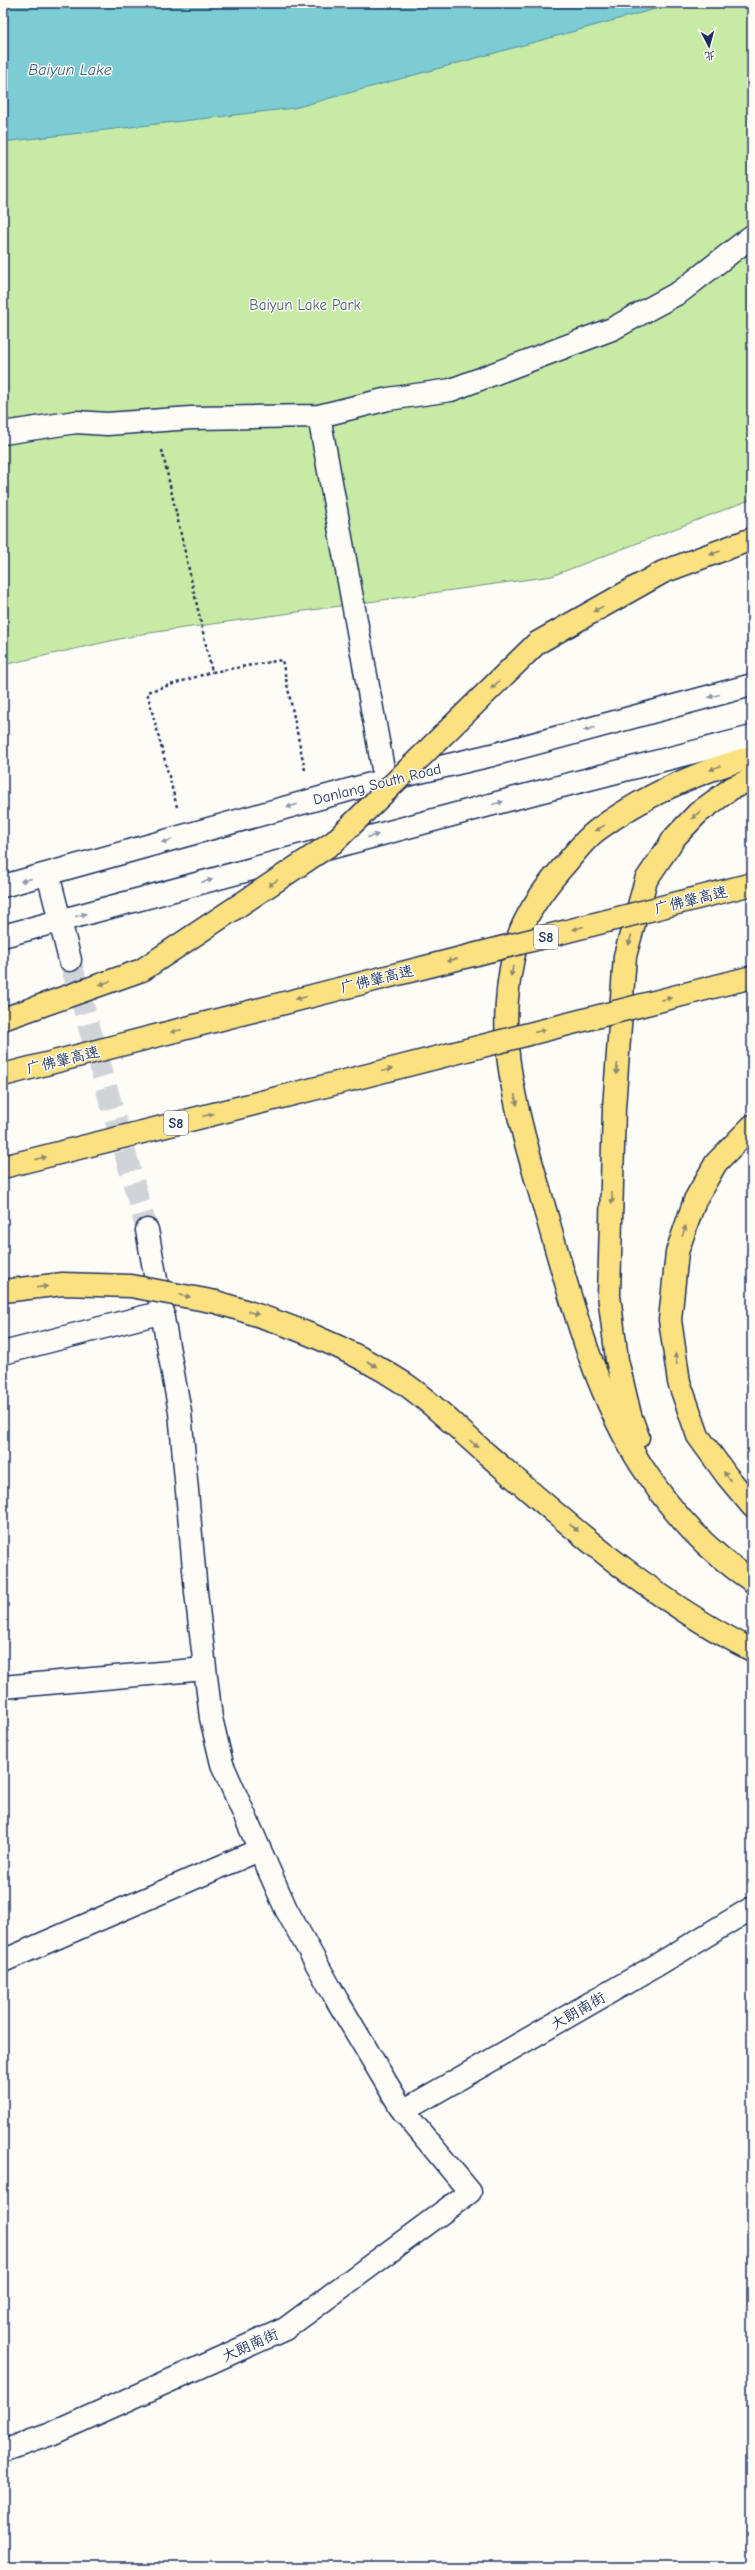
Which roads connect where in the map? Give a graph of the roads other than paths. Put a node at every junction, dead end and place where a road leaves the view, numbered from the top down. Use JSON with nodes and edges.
{"nodes":[{"id":1,"x":752,"y":236,"type":"edge"},
{"id":2,"x":319,"y":416,"type":"junction"},
{"id":3,"x":3,"y":433,"type":"edge"},
{"id":4,"x":752,"y":539,"type":"edge"},
{"id":5,"x":752,"y":686,"type":"edge"},
{"id":6,"x":752,"y":738,"type":"edge"},
{"id":7,"x":752,"y":757,"type":"edge"},
{"id":8,"x":752,"y":779,"type":"edge"},
{"id":9,"x":385,"y":780,"type":"junction"},
{"id":10,"x":48,"y":874,"type":"junction"},
{"id":11,"x":752,"y":884,"type":"edge"},
{"id":12,"x":3,"y":886,"type":"edge"},
{"id":13,"x":60,"y":921,"type":"junction"},
{"id":14,"x":3,"y":936,"type":"edge"},
{"id":15,"x":70,"y":960,"type":"tunnel mouth"},
{"id":16,"x":752,"y":976,"type":"edge"},
{"id":17,"x":3,"y":1018,"type":"edge"},
{"id":18,"x":3,"y":1075,"type":"edge"},
{"id":19,"x":752,"y":1126,"type":"edge"},
{"id":20,"x":3,"y":1167,"type":"edge"},
{"id":21,"x":147,"y":1230,"type":"tunnel mouth"},
{"id":22,"x":3,"y":1291,"type":"edge"},
{"id":23,"x":163,"y":1312,"type":"junction"},
{"id":24,"x":3,"y":1353,"type":"edge"},
{"id":25,"x":660,"y":1492,"type":"junction"},
{"id":26,"x":752,"y":1506,"type":"edge"},
{"id":27,"x":752,"y":1581,"type":"edge"},
{"id":28,"x":752,"y":1650,"type":"edge"},
{"id":29,"x":205,"y":1669,"type":"junction"},
{"id":30,"x":3,"y":1687,"type":"edge"},
{"id":31,"x":259,"y":1850,"type":"junction"},
{"id":32,"x":752,"y":1908,"type":"edge"},
{"id":33,"x":3,"y":1961,"type":"edge"},
{"id":34,"x":403,"y":2111,"type":"junction"},
{"id":35,"x":3,"y":2451,"type":"edge"}],
"edges":[{"from":1,"to":2,"type":"street"},
{"from":2,"to":3,"type":"street"},
{"from":2,"to":9,"type":"street"},
{"from":4,"to":17,"type":"highway","one_way":true,"bridge":true},
{"from":5,"to":9,"type":"street","name":"Danlang South Road","one_way":true},
{"from":13,"to":6,"type":"street","one_way":true},
{"from":7,"to":25,"type":"highway","one_way":true},
{"from":8,"to":25,"type":"highway","one_way":true},
{"from":9,"to":10,"type":"street","name":"Danlang South Road","one_way":true},
{"from":10,"to":12,"type":"street","name":"Danlang South Road","one_way":true},
{"from":10,"to":13,"type":"street"},
{"from":11,"to":18,"type":"highway","name":"广佛肇高速","number":"S8","one_way":true,"bridge":true},
{"from":13,"to":14,"type":"street"},
{"from":13,"to":15,"type":"street"},
{"from":20,"to":16,"type":"highway","number":"S8","one_way":true,"bridge":true},
{"from":26,"to":19,"type":"highway","one_way":true},
{"from":21,"to":23,"type":"street"},
{"from":22,"to":28,"type":"highway","one_way":true,"bridge":true},
{"from":23,"to":24,"type":"street"},
{"from":23,"to":29,"type":"street"},
{"from":25,"to":27,"type":"highway"},
{"from":29,"to":30,"type":"street"},
{"from":29,"to":31,"type":"street"},
{"from":31,"to":33,"type":"street"},
{"from":31,"to":34,"type":"street"},
{"from":32,"to":34,"type":"street","name":"大朗南街"},
{"from":34,"to":35,"type":"street","name":"大朗南街"}]}
